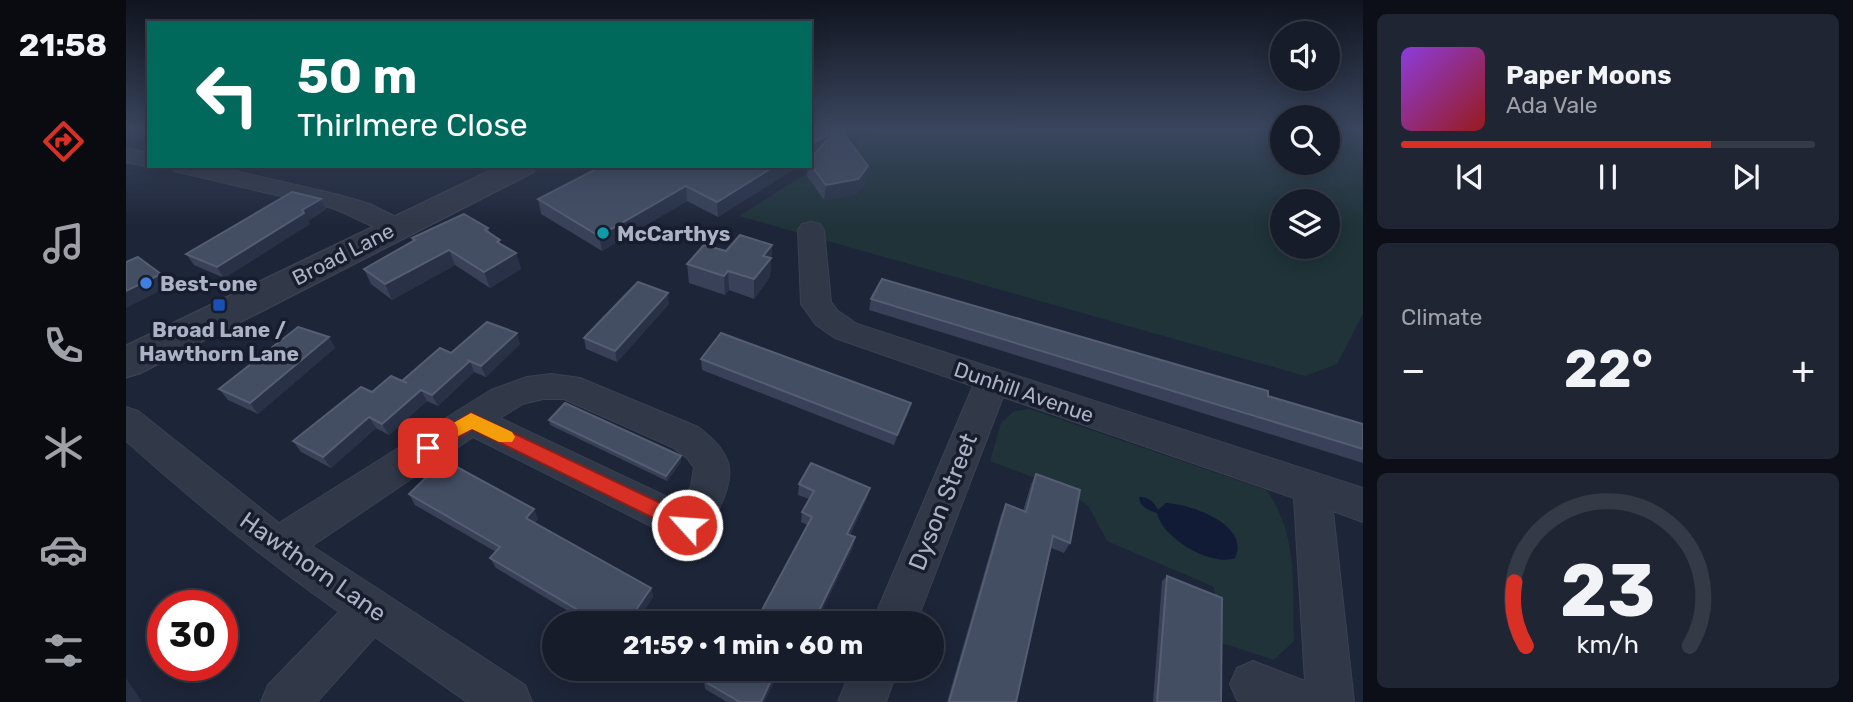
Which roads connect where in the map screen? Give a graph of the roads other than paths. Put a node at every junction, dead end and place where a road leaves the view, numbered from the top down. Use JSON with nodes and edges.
{"nodes":[{"id":1,"x":191,"y":168,"type":"edge"},
{"id":2,"x":519,"y":168,"type":"edge"},
{"id":3,"x":397,"y":227,"type":"junction"},
{"id":4,"x":811,"y":230,"type":"dead end"},
{"id":5,"x":126,"y":363,"type":"edge"},
{"id":6,"x":992,"y":382,"type":"junction"},
{"id":7,"x":471,"y":420,"type":"junction"},
{"id":8,"x":126,"y":421,"type":"edge"},
{"id":9,"x":1312,"y":488,"type":"junction"},
{"id":10,"x":1363,"y":505,"type":"edge"},
{"id":11,"x":278,"y":545,"type":"junction"},
{"id":12,"x":372,"y":609,"type":"junction"},
{"id":13,"x":899,"y":611,"type":"edge"},
{"id":14,"x":870,"y":681,"type":"edge"},
{"id":15,"x":1253,"y":684,"type":"dead end"},
{"id":16,"x":285,"y":702,"type":"edge"},
{"id":17,"x":508,"y":702,"type":"edge"},
{"id":18,"x":862,"y":702,"type":"edge"},
{"id":19,"x":1298,"y":702,"type":"edge"},
{"id":20,"x":1330,"y":702,"type":"edge"}],
"edges":[{"from":1,"to":3,"type":"street"},
{"from":2,"to":3,"type":"street","name":"Broad Lane"},
{"from":3,"to":5,"type":"street","name":"Broad Lane"},
{"from":4,"to":6,"type":"street","name":"Dunhill Avenue"},
{"from":6,"to":9,"type":"street","name":"Dunhill Avenue"},
{"from":6,"to":13,"type":"street","name":"Dyson Street"},
{"from":7,"to":7,"type":"street"},
{"from":7,"to":11,"type":"street"},
{"from":8,"to":11,"type":"street","name":"Hawthorn Lane"},
{"from":9,"to":10,"type":"street","name":"Dunhill Avenue"},
{"from":9,"to":20,"type":"street"},
{"from":11,"to":12,"type":"street","name":"Hawthorn Lane"},
{"from":12,"to":16,"type":"street"},
{"from":12,"to":17,"type":"street","name":"Hawthorn Lane"},
{"from":14,"to":18,"type":"street"},
{"from":15,"to":19,"type":"street"}]}
